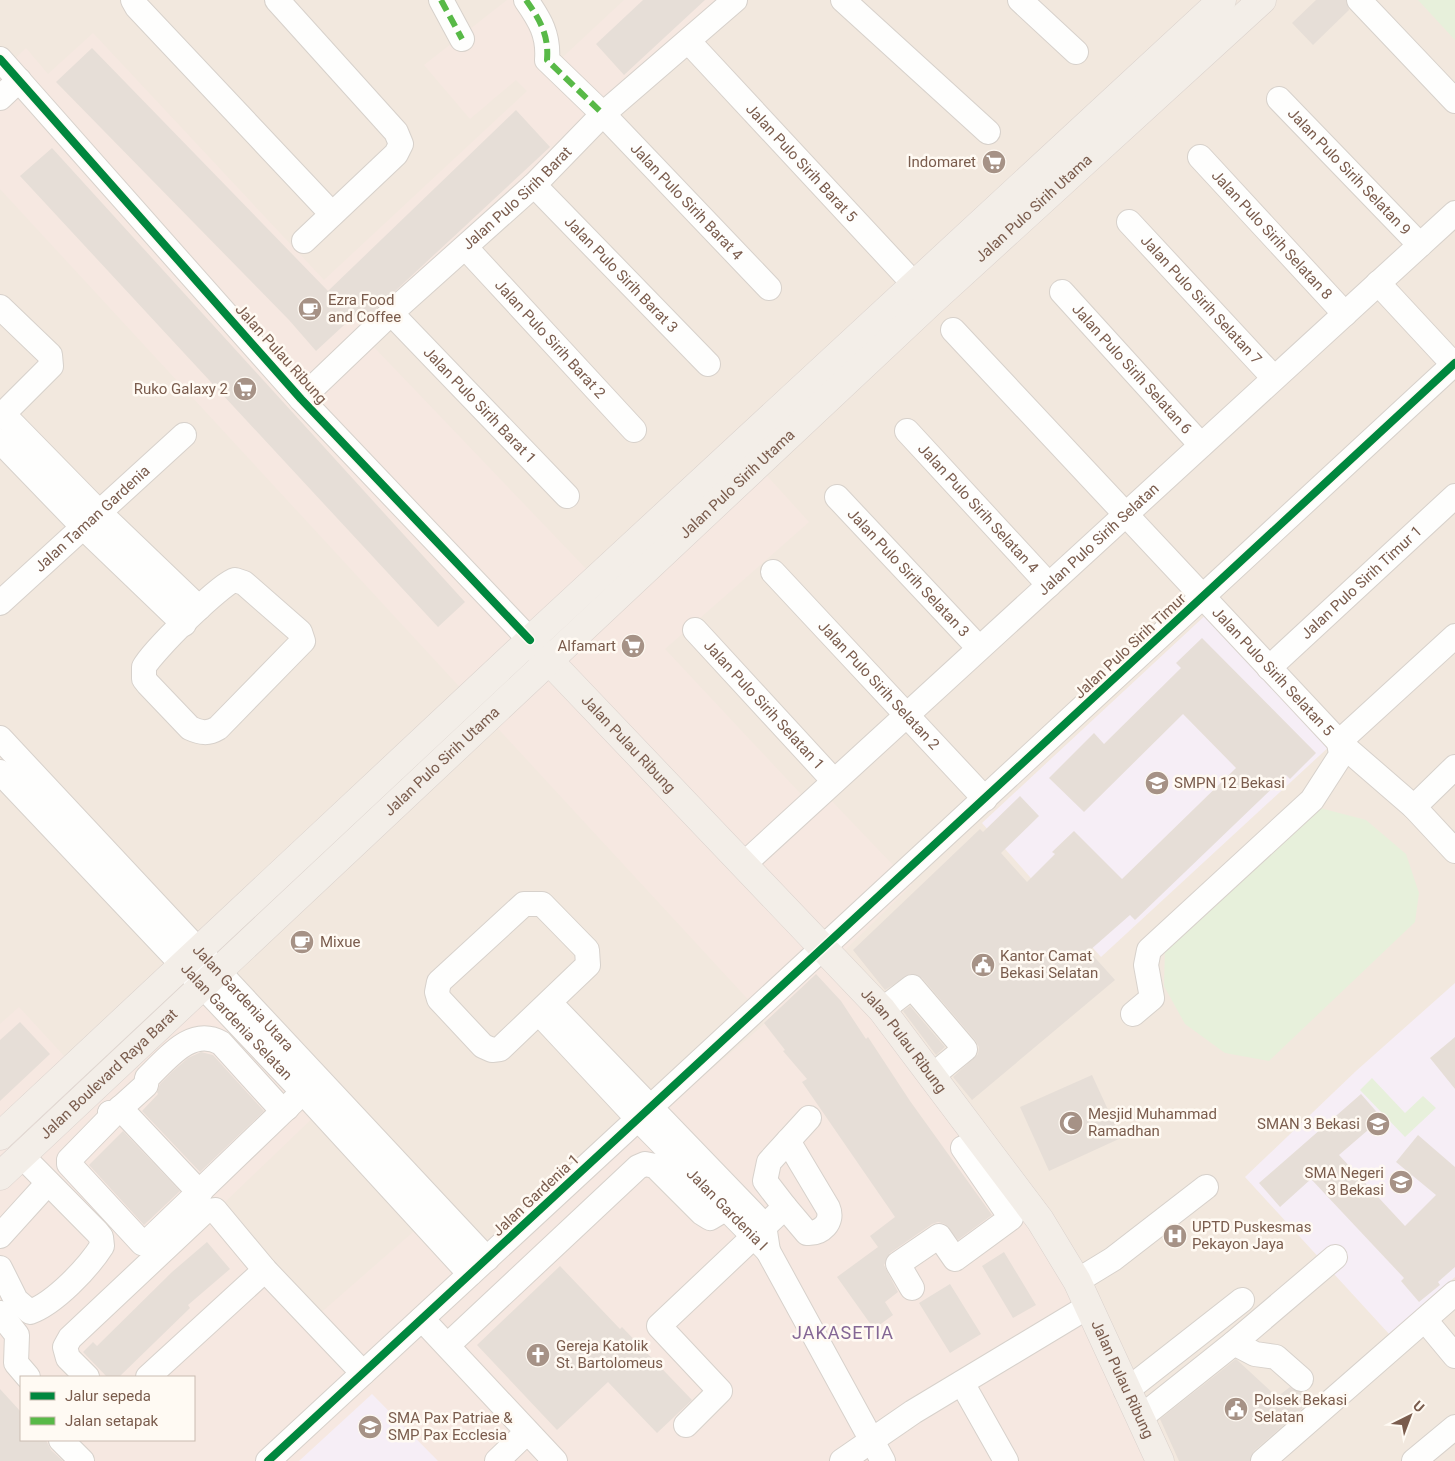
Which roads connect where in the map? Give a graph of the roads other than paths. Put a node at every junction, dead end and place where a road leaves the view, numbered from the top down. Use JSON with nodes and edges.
{"nodes":[{"id":1,"x":133,"y":0,"type":"edge"},
{"id":2,"x":277,"y":0,"type":"edge"},
{"id":3,"x":441,"y":0,"type":"edge"},
{"id":4,"x":526,"y":0,"type":"edge"},
{"id":5,"x":735,"y":0,"type":"edge"},
{"id":6,"x":843,"y":0,"type":"edge"},
{"id":7,"x":1020,"y":0,"type":"edge"},
{"id":8,"x":1222,"y":0,"type":"edge"},
{"id":9,"x":1262,"y":0,"type":"edge"},
{"id":10,"x":1359,"y":0,"type":"edge"},
{"id":11,"x":462,"y":39,"type":"dead end"},
{"id":12,"x":689,"y":42,"type":"junction"},
{"id":13,"x":1076,"y":52,"type":"dead end"},
{"id":14,"x":0,"y":59,"type":"edge"},
{"id":15,"x":19,"y":80,"type":"junction"},
{"id":16,"x":0,"y":98,"type":"edge"},
{"id":17,"x":1279,"y":99,"type":"dead end"},
{"id":18,"x":1455,"y":101,"type":"edge"},
{"id":19,"x":603,"y":114,"type":"junction"},
{"id":20,"x":988,"y":132,"type":"dead end"},
{"id":21,"x":1200,"y":157,"type":"dead end"},
{"id":22,"x":534,"y":185,"type":"junction"},
{"id":23,"x":1455,"y":213,"type":"edge"},
{"id":24,"x":332,"y":214,"type":"junction"},
{"id":25,"x":1129,"y":222,"type":"dead end"},
{"id":26,"x":304,"y":241,"type":"dead end"},
{"id":27,"x":1420,"y":245,"type":"junction"},
{"id":28,"x":466,"y":248,"type":"junction"},
{"id":29,"x":1378,"y":283,"type":"junction"},
{"id":30,"x":769,"y":288,"type":"dead end"},
{"id":31,"x":1062,"y":292,"type":"dead end"},
{"id":32,"x":922,"y":293,"type":"junction"},
{"id":33,"x":0,"y":307,"type":"edge"},
{"id":34,"x":392,"y":313,"type":"junction"},
{"id":35,"x":1344,"y":314,"type":"junction"},
{"id":36,"x":953,"y":330,"type":"dead end"},
{"id":37,"x":708,"y":364,"type":"dead end"},
{"id":38,"x":1455,"y":364,"type":"edge"},
{"id":39,"x":1274,"y":378,"type":"junction"},
{"id":40,"x":301,"y":399,"type":"junction"},
{"id":41,"x":2,"y":416,"type":"edge"},
{"id":42,"x":634,"y":430,"type":"dead end"},
{"id":43,"x":907,"y":431,"type":"dead end"},
{"id":44,"x":184,"y":435,"type":"dead end"},
{"id":45,"x":0,"y":441,"type":"edge"},
{"id":46,"x":1201,"y":445,"type":"junction"},
{"id":47,"x":567,"y":496,"type":"dead end"},
{"id":48,"x":1455,"y":496,"type":"edge"},
{"id":49,"x":837,"y":497,"type":"dead end"},
{"id":50,"x":1126,"y":514,"type":"junction"},
{"id":51,"x":91,"y":520,"type":"junction"},
{"id":52,"x":773,"y":572,"type":"dead end"},
{"id":53,"x":1048,"y":585,"type":"junction"},
{"id":54,"x":601,"y":594,"type":"junction"},
{"id":55,"x":1204,"y":596,"type":"junction"},
{"id":56,"x":0,"y":603,"type":"edge"},
{"id":57,"x":192,"y":616,"type":"junction"},
{"id":58,"x":696,"y":630,"type":"dead end"},
{"id":59,"x":1455,"y":636,"type":"edge"},
{"id":60,"x":530,"y":640,"type":"junction"},
{"id":61,"x":979,"y":648,"type":"junction"},
{"id":62,"x":548,"y":660,"type":"junction"},
{"id":63,"x":1269,"y":668,"type":"junction"},
{"id":64,"x":477,"y":710,"type":"junction"},
{"id":65,"x":906,"y":715,"type":"junction"},
{"id":66,"x":0,"y":738,"type":"edge"},
{"id":67,"x":1339,"y":742,"type":"junction"},
{"id":68,"x":1455,"y":767,"type":"edge"},
{"id":69,"x":0,"y":772,"type":"edge"},
{"id":70,"x":834,"y":781,"type":"junction"},
{"id":71,"x":985,"y":799,"type":"junction"},
{"id":72,"x":1414,"y":807,"type":"junction"},
{"id":73,"x":1455,"y":851,"type":"edge"},
{"id":74,"x":743,"y":865,"type":"junction"},
{"id":75,"x":257,"y":896,"type":"junction"},
{"id":76,"x":276,"y":917,"type":"junction"},
{"id":77,"x":822,"y":949,"type":"junction"},
{"id":78,"x":189,"y":958,"type":"junction"},
{"id":79,"x":209,"y":979,"type":"junction"},
{"id":80,"x":544,"y":1008,"type":"junction"},
{"id":81,"x":882,"y":1010,"type":"junction"},
{"id":82,"x":1134,"y":1014,"type":"dead end"},
{"id":83,"x":123,"y":1022,"type":"junction"},
{"id":84,"x":142,"y":1042,"type":"junction"},
{"id":85,"x":932,"y":1076,"type":"junction"},
{"id":86,"x":90,"y":1091,"type":"junction"},
{"id":87,"x":295,"y":1100,"type":"junction"},
{"id":88,"x":115,"y":1110,"type":"junction"},
{"id":89,"x":644,"y":1113,"type":"junction"},
{"id":90,"x":809,"y":1118,"type":"dead end"},
{"id":91,"x":0,"y":1136,"type":"edge"},
{"id":92,"x":614,"y":1140,"type":"junction"},
{"id":93,"x":788,"y":1142,"type":"junction"},
{"id":94,"x":963,"y":1148,"type":"dead end"},
{"id":95,"x":22,"y":1156,"type":"junction"},
{"id":96,"x":638,"y":1167,"type":"junction"},
{"id":97,"x":993,"y":1174,"type":"junction"},
{"id":98,"x":0,"y":1176,"type":"edge"},
{"id":99,"x":48,"y":1183,"type":"junction"},
{"id":100,"x":1206,"y":1187,"type":"dead end"},
{"id":101,"x":200,"y":1193,"type":"junction"},
{"id":102,"x":785,"y":1207,"type":"junction"},
{"id":103,"x":725,"y":1209,"type":"junction"},
{"id":104,"x":527,"y":1221,"type":"junction"},
{"id":105,"x":0,"y":1236,"type":"edge"},
{"id":106,"x":761,"y":1238,"type":"junction"},
{"id":107,"x":552,"y":1247,"type":"junction"},
{"id":108,"x":1336,"y":1257,"type":"dead end"},
{"id":109,"x":487,"y":1258,"type":"junction"},
{"id":110,"x":0,"y":1268,"type":"edge"},
{"id":111,"x":265,"y":1270,"type":"junction"},
{"id":112,"x":470,"y":1274,"type":"junction"},
{"id":113,"x":1077,"y":1281,"type":"junction"},
{"id":114,"x":912,"y":1288,"type":"dead end"},
{"id":115,"x":1455,"y":1293,"type":"edge"},
{"id":116,"x":1242,"y":1300,"type":"dead end"},
{"id":117,"x":1089,"y":1306,"type":"junction"},
{"id":118,"x":0,"y":1313,"type":"edge"},
{"id":119,"x":422,"y":1319,"type":"junction"},
{"id":120,"x":1425,"y":1320,"type":"junction"},
{"id":121,"x":1234,"y":1343,"type":"junction"},
{"id":122,"x":448,"y":1345,"type":"junction"},
{"id":123,"x":1455,"y":1356,"type":"edge"},
{"id":124,"x":0,"y":1362,"type":"edge"},
{"id":125,"x":363,"y":1373,"type":"junction"},
{"id":126,"x":27,"y":1376,"type":"edge"},
{"id":127,"x":86,"y":1376,"type":"edge"},
{"id":128,"x":149,"y":1376,"type":"edge"},
{"id":129,"x":1301,"y":1378,"type":"dead end"},
{"id":130,"x":962,"y":1383,"type":"junction"},
{"id":131,"x":1126,"y":1391,"type":"junction"},
{"id":132,"x":20,"y":1392,"type":"edge"},
{"id":133,"x":1140,"y":1418,"type":"junction"},
{"id":134,"x":686,"y":1425,"type":"dead end"},
{"id":135,"x":1455,"y":1427,"type":"edge"},
{"id":136,"x":527,"y":1432,"type":"junction"},
{"id":137,"x":871,"y":1439,"type":"junction"},
{"id":138,"x":61,"y":1441,"type":"edge"},
{"id":139,"x":82,"y":1461,"type":"edge"},
{"id":140,"x":268,"y":1461,"type":"edge"},
{"id":141,"x":497,"y":1461,"type":"edge"},
{"id":142,"x":556,"y":1461,"type":"edge"},
{"id":143,"x":842,"y":1461,"type":"edge"},
{"id":144,"x":883,"y":1461,"type":"edge"},
{"id":145,"x":1006,"y":1461,"type":"edge"},
{"id":146,"x":1160,"y":1461,"type":"edge"},
{"id":147,"x":1264,"y":1461,"type":"edge"},
{"id":148,"x":1414,"y":1461,"type":"edge"}],
"edges":[{"from":1,"to":24,"type":"street"},
{"from":2,"to":24,"type":"street"},
{"from":3,"to":11,"type":"street"},
{"from":4,"to":19,"type":"street","name":"Jalan Pulo Sirih Barat 4"},
{"from":5,"to":12,"type":"street","name":"Jalan Pulo Sirih Barat"},
{"from":6,"to":20,"type":"street"},
{"from":7,"to":13,"type":"street"},
{"from":8,"to":32,"type":"main road","name":"Jalan Pulo Sirih Utama"},
{"from":9,"to":32,"type":"main road","name":"Jalan Pulo Sirih Utama"},
{"from":10,"to":18,"type":"street"},
{"from":12,"to":19,"type":"street","name":"Jalan Pulo Sirih Barat"},
{"from":12,"to":32,"type":"street","name":"Jalan Pulo Sirih Barat 5"},
{"from":14,"to":15,"type":"street","name":"Jalan Pulau Ribung"},
{"from":15,"to":16,"type":"street"},
{"from":15,"to":40,"type":"street","name":"Jalan Pulau Ribung"},
{"from":17,"to":27,"type":"street","name":"Jalan Pulo Sirih Selatan 9"},
{"from":19,"to":22,"type":"street","name":"Jalan Pulo Sirih Barat"},
{"from":19,"to":30,"type":"street","name":"Jalan Pulo Sirih Barat 4"},
{"from":21,"to":35,"type":"street","name":"Jalan Pulo Sirih Selatan 8"},
{"from":22,"to":28,"type":"street","name":"Jalan Pulo Sirih Barat"},
{"from":22,"to":37,"type":"street","name":"Jalan Pulo Sirih Barat 3"},
{"from":23,"to":27,"type":"street","name":"Jalan Pulo Sirih Selatan"},
{"from":24,"to":26,"type":"street"},
{"from":25,"to":39,"type":"street","name":"Jalan Pulo Sirih Selatan 7"},
{"from":27,"to":29,"type":"street","name":"Jalan Pulo Sirih Selatan"},
{"from":28,"to":34,"type":"street","name":"Jalan Pulo Sirih Barat"},
{"from":28,"to":42,"type":"street","name":"Jalan Pulo Sirih Barat 2"},
{"from":29,"to":35,"type":"street","name":"Jalan Pulo Sirih Selatan"},
{"from":29,"to":38,"type":"street"},
{"from":31,"to":46,"type":"street","name":"Jalan Pulo Sirih Selatan 6"},
{"from":32,"to":54,"type":"main road","name":"Jalan Pulo Sirih Utama"},
{"from":33,"to":41,"type":"street"},
{"from":34,"to":40,"type":"street","name":"Jalan Pulo Sirih Barat"},
{"from":34,"to":47,"type":"street","name":"Jalan Pulo Sirih Barat 1"},
{"from":35,"to":39,"type":"street","name":"Jalan Pulo Sirih Selatan"},
{"from":36,"to":50,"type":"street","name":"Jalan Pulo Sirih Selatan 5"},
{"from":38,"to":55,"type":"street","name":"Jalan Pulo Sirih Timur"},
{"from":39,"to":46,"type":"street","name":"Jalan Pulo Sirih Selatan"},
{"from":40,"to":60,"type":"street","name":"Jalan Pulau Ribung"},
{"from":41,"to":51,"type":"street"},
{"from":43,"to":53,"type":"street","name":"Jalan Pulo Sirih Selatan 4"},
{"from":44,"to":51,"type":"street","name":"Jalan Taman Gardenia"},
{"from":45,"to":51,"type":"street"},
{"from":46,"to":50,"type":"street","name":"Jalan Pulo Sirih Selatan"},
{"from":48,"to":63,"type":"street","name":"Jalan Pulo Sirih Timur 1"},
{"from":49,"to":61,"type":"street","name":"Jalan Pulo Sirih Selatan 3"},
{"from":50,"to":53,"type":"street","name":"Jalan Pulo Sirih Selatan"},
{"from":50,"to":55,"type":"street","name":"Jalan Pulo Sirih Selatan 5"},
{"from":51,"to":56,"type":"street","name":"Jalan Taman Gardenia"},
{"from":51,"to":57,"type":"street"},
{"from":52,"to":65,"type":"street","name":"Jalan Pulo Sirih Selatan 2"},
{"from":53,"to":61,"type":"street","name":"Jalan Pulo Sirih Selatan"},
{"from":54,"to":60,"type":"main road","name":"Jalan Pulo Sirih Utama"},
{"from":54,"to":62,"type":"main road","name":"Jalan Pulo Sirih Utama"},
{"from":55,"to":63,"type":"street","name":"Jalan Pulo Sirih Selatan 5"},
{"from":55,"to":71,"type":"street","name":"Jalan Pulo Sirih Timur"},
{"from":57,"to":57,"type":"street"},
{"from":58,"to":70,"type":"street","name":"Jalan Pulo Sirih Selatan 1"},
{"from":59,"to":67,"type":"street"},
{"from":60,"to":62,"type":"main road","name":"Jalan Pulau Ribung"},
{"from":60,"to":64,"type":"main road","name":"Jalan Pulo Sirih Utama"},
{"from":61,"to":65,"type":"street","name":"Jalan Pulo Sirih Selatan"},
{"from":62,"to":64,"type":"main road","name":"Jalan Pulo Sirih Utama"},
{"from":62,"to":74,"type":"main road","name":"Jalan Pulau Ribung"},
{"from":63,"to":67,"type":"street","name":"Jalan Pulo Sirih Selatan 5"},
{"from":64,"to":75,"type":"main road","name":"Jalan Pulo Sirih Utama"},
{"from":64,"to":76,"type":"main road","name":"Jalan Pulo Sirih Utama"},
{"from":65,"to":70,"type":"street","name":"Jalan Pulo Sirih Selatan"},
{"from":65,"to":71,"type":"street","name":"Jalan Pulo Sirih Selatan 2"},
{"from":66,"to":78,"type":"street","name":"Jalan Gardenia Utara"},
{"from":67,"to":72,"type":"street","name":"Jalan Pulo Sirih Selatan 5"},
{"from":67,"to":82,"type":"street"},
{"from":68,"to":72,"type":"street"},
{"from":69,"to":78,"type":"street","name":"Jalan Gardenia Selatan"},
{"from":70,"to":74,"type":"street","name":"Jalan Pulo Sirih Selatan"},
{"from":71,"to":77,"type":"street","name":"Jalan Pulo Sirih Timur"},
{"from":72,"to":73,"type":"street","name":"Jalan Pulo Sirih Selatan 5"},
{"from":74,"to":77,"type":"main road","name":"Jalan Pulau Ribung"},
{"from":75,"to":76,"type":"main road"},
{"from":75,"to":78,"type":"main road","name":"Jalan Pulo Sirih Utama"},
{"from":76,"to":79,"type":"main road","name":"Jalan Pulo Sirih Utama"},
{"from":77,"to":81,"type":"main road","name":"Jalan Pulau Ribung"},
{"from":77,"to":89,"type":"street","name":"Jalan Gardenia 1"},
{"from":78,"to":79,"type":"street","name":"Jalan Gardenia Selatan"},
{"from":78,"to":83,"type":"main road","name":"Jalan Boulevard Raya Barat"},
{"from":79,"to":84,"type":"main road","name":"Jalan Boulevard Raya Barat"},
{"from":79,"to":87,"type":"street","name":"Jalan Gardenia Selatan"},
{"from":79,"to":109,"type":"street","name":"Jalan Gardenia Utara"},
{"from":80,"to":80,"type":"street"},
{"from":80,"to":89,"type":"street"},
{"from":81,"to":85,"type":"main road","name":"Jalan Pulau Ribung"},
{"from":81,"to":85,"type":"street"},
{"from":83,"to":84,"type":"main road"},
{"from":83,"to":91,"type":"main road","name":"Jalan Boulevard Raya Barat"},
{"from":84,"to":86,"type":"main road","name":"Jalan Boulevard Raya Barat"},
{"from":85,"to":97,"type":"main road","name":"Jalan Pulau Ribung"},
{"from":86,"to":88,"type":"street"},
{"from":86,"to":95,"type":"main road","name":"Jalan Boulevard Raya Barat"},
{"from":87,"to":88,"type":"street"},
{"from":87,"to":101,"type":"street"},
{"from":87,"to":112,"type":"street","name":"Jalan Gardenia Selatan"},
{"from":88,"to":101,"type":"street"},
{"from":88,"to":101,"type":"street"},
{"from":89,"to":92,"type":"street","name":"Jalan Gardenia 1"},
{"from":89,"to":103,"type":"street","name":"Jalan Gardenia I"},
{"from":89,"to":106,"type":"street","name":"Jalan Gardenia I"},
{"from":90,"to":93,"type":"street"},
{"from":92,"to":96,"type":"street"},
{"from":92,"to":104,"type":"street","name":"Jalan Gardenia 1"},
{"from":93,"to":102,"type":"street"},
{"from":93,"to":102,"type":"street"},
{"from":94,"to":97,"type":"street"},
{"from":95,"to":98,"type":"main road","name":"Jalan Boulevard Raya Barat"},
{"from":95,"to":99,"type":"street"},
{"from":96,"to":103,"type":"street"},
{"from":96,"to":107,"type":"street"},
{"from":97,"to":113,"type":"main road","name":"Jalan Pulau Ribung"},
{"from":97,"to":114,"type":"street"},
{"from":99,"to":105,"type":"street"},
{"from":99,"to":110,"type":"street"},
{"from":100,"to":113,"type":"street"},
{"from":102,"to":106,"type":"street"},
{"from":103,"to":106,"type":"street","name":"Jalan Gardenia I"},
{"from":104,"to":107,"type":"street"},
{"from":104,"to":109,"type":"street","name":"Jalan Gardenia 1"},
{"from":106,"to":134,"type":"street"},
{"from":106,"to":137,"type":"street"},
{"from":107,"to":122,"type":"street"},
{"from":108,"to":121,"type":"street"},
{"from":109,"to":112,"type":"street","name":"Jalan Gardenia 1"},
{"from":111,"to":125,"type":"street"},
{"from":111,"to":127,"type":"street"},
{"from":111,"to":128,"type":"street"},
{"from":112,"to":119,"type":"street","name":"Jalan Gardenia 1"},
{"from":113,"to":117,"type":"main road","name":"Jalan Pulau Ribung"},
{"from":115,"to":120,"type":"street"},
{"from":116,"to":131,"type":"street"},
{"from":117,"to":130,"type":"street"},
{"from":117,"to":131,"type":"main road","name":"Jalan Pulau Ribung"},
{"from":118,"to":126,"type":"street"},
{"from":119,"to":122,"type":"street"},
{"from":119,"to":125,"type":"street","name":"Jalan Gardenia 1"},
{"from":120,"to":123,"type":"street"},
{"from":120,"to":147,"type":"street"},
{"from":121,"to":129,"type":"street"},
{"from":121,"to":133,"type":"street"},
{"from":122,"to":136,"type":"street"},
{"from":124,"to":132,"type":"street"},
{"from":125,"to":140,"type":"street","name":"Jalan Gardenia 1"},
{"from":130,"to":137,"type":"street"},
{"from":130,"to":145,"type":"street"},
{"from":131,"to":133,"type":"main road","name":"Jalan Pulau Ribung"},
{"from":133,"to":146,"type":"main road","name":"Jalan Pulau Ribung"},
{"from":135,"to":148,"type":"street"},
{"from":136,"to":141,"type":"street"},
{"from":136,"to":142,"type":"street"},
{"from":137,"to":143,"type":"street"},
{"from":137,"to":144,"type":"street"},
{"from":138,"to":139,"type":"street"}]}
